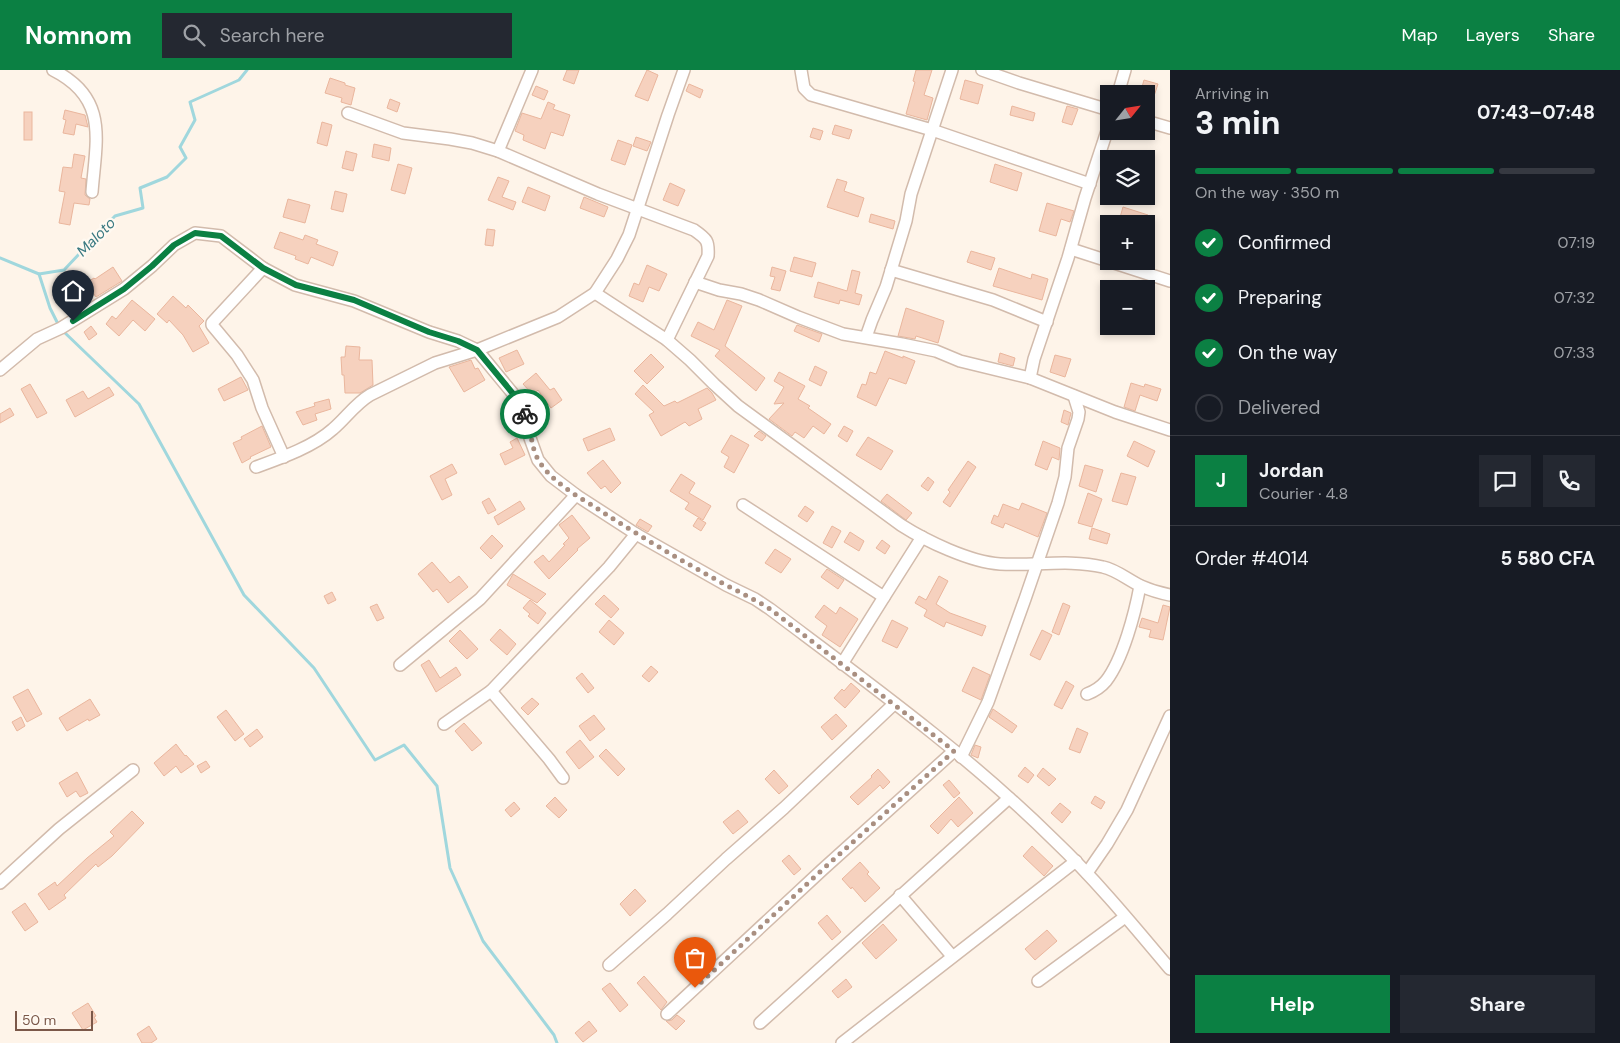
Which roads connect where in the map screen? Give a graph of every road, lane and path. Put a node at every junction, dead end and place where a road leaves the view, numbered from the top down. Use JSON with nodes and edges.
{"nodes":[{"id":1,"x":53,"y":70,"type":"edge"},
{"id":2,"x":532,"y":70,"type":"edge"},
{"id":3,"x":684,"y":70,"type":"edge"},
{"id":4,"x":802,"y":70,"type":"edge"},
{"id":5,"x":952,"y":70,"type":"edge"},
{"id":6,"x":982,"y":70,"type":"edge"},
{"id":7,"x":1125,"y":70,"type":"edge"},
{"id":8,"x":1121,"y":85,"type":"edge"},
{"id":9,"x":1100,"y":107,"type":"edge"},
{"id":10,"x":348,"y":112,"type":"dead end"},
{"id":11,"x":1155,"y":124,"type":"edge"},
{"id":12,"x":1170,"y":128,"type":"edge"},
{"id":13,"x":932,"y":130,"type":"junction"},
{"id":14,"x":1104,"y":140,"type":"edge"},
{"id":15,"x":498,"y":151,"type":"junction"},
{"id":16,"x":1090,"y":184,"type":"junction"},
{"id":17,"x":92,"y":192,"type":"dead end"},
{"id":18,"x":639,"y":208,"type":"junction"},
{"id":19,"x":1071,"y":249,"type":"junction"},
{"id":20,"x":263,"y":268,"type":"junction"},
{"id":21,"x":891,"y":270,"type":"junction"},
{"id":22,"x":1170,"y":281,"type":"edge"},
{"id":23,"x":695,"y":282,"type":"junction"},
{"id":24,"x":595,"y":293,"type":"junction"},
{"id":25,"x":1047,"y":322,"type":"junction"},
{"id":26,"x":866,"y":337,"type":"junction"},
{"id":27,"x":667,"y":340,"type":"junction"},
{"id":28,"x":477,"y":350,"type":"junction"},
{"id":29,"x":0,"y":370,"type":"edge"},
{"id":30,"x":1030,"y":378,"type":"junction"},
{"id":31,"x":1074,"y":396,"type":"junction"},
{"id":32,"x":1170,"y":430,"type":"edge"},
{"id":33,"x":284,"y":457,"type":"junction"},
{"id":34,"x":256,"y":467,"type":"dead end"},
{"id":35,"x":576,"y":495,"type":"junction"},
{"id":36,"x":743,"y":505,"type":"dead end"},
{"id":37,"x":636,"y":534,"type":"junction"},
{"id":38,"x":922,"y":537,"type":"junction"},
{"id":39,"x":1036,"y":564,"type":"junction"},
{"id":40,"x":1140,"y":586,"type":"junction"},
{"id":41,"x":1170,"y":595,"type":"edge"},
{"id":42,"x":884,"y":597,"type":"junction"},
{"id":43,"x":842,"y":664,"type":"junction"},
{"id":44,"x":400,"y":665,"type":"dead end"},
{"id":45,"x":491,"y":691,"type":"junction"},
{"id":46,"x":1087,"y":694,"type":"dead end"},
{"id":47,"x":894,"y":704,"type":"junction"},
{"id":48,"x":1169,"y":721,"type":"edge"},
{"id":49,"x":444,"y":724,"type":"dead end"},
{"id":50,"x":958,"y":754,"type":"junction"},
{"id":51,"x":133,"y":770,"type":"dead end"},
{"id":52,"x":563,"y":778,"type":"dead end"},
{"id":53,"x":1009,"y":798,"type":"junction"},
{"id":54,"x":1076,"y":861,"type":"junction"},
{"id":55,"x":1087,"y":873,"type":"junction"},
{"id":56,"x":0,"y":883,"type":"edge"},
{"id":57,"x":900,"y":895,"type":"junction"},
{"id":58,"x":1125,"y":917,"type":"junction"},
{"id":59,"x":952,"y":956,"type":"junction"},
{"id":60,"x":608,"y":965,"type":"dead end"},
{"id":61,"x":1170,"y":970,"type":"edge"},
{"id":62,"x":1038,"y":981,"type":"dead end"},
{"id":63,"x":667,"y":1014,"type":"dead end"},
{"id":64,"x":760,"y":1023,"type":"dead end"},
{"id":65,"x":842,"y":1043,"type":"edge"}],
"edges":[{"from":1,"to":17,"type":"street"},
{"from":2,"to":15,"type":"street"},
{"from":3,"to":18,"type":"street"},
{"from":4,"to":13,"type":"street"},
{"from":5,"to":13,"type":"street"},
{"from":6,"to":9,"type":"street"},
{"from":7,"to":8,"type":"street"},
{"from":10,"to":15,"type":"street"},
{"from":11,"to":12,"type":"street"},
{"from":13,"to":16,"type":"street"},
{"from":13,"to":21,"type":"street"},
{"from":14,"to":16,"type":"street"},
{"from":15,"to":18,"type":"street"},
{"from":16,"to":19,"type":"street"},
{"from":18,"to":23,"type":"street"},
{"from":18,"to":24,"type":"street"},
{"from":19,"to":22,"type":"street"},
{"from":19,"to":25,"type":"street"},
{"from":20,"to":28,"type":"street"},
{"from":20,"to":29,"type":"street"},
{"from":20,"to":33,"type":"street"},
{"from":21,"to":25,"type":"street"},
{"from":21,"to":26,"type":"street"},
{"from":23,"to":26,"type":"street"},
{"from":23,"to":27,"type":"street"},
{"from":24,"to":27,"type":"street"},
{"from":24,"to":28,"type":"street"},
{"from":25,"to":30,"type":"street"},
{"from":26,"to":30,"type":"street"},
{"from":27,"to":38,"type":"street"},
{"from":28,"to":33,"type":"street"},
{"from":28,"to":35,"type":"street"},
{"from":30,"to":31,"type":"street"},
{"from":31,"to":32,"type":"street"},
{"from":31,"to":39,"type":"street"},
{"from":33,"to":34,"type":"street"},
{"from":35,"to":37,"type":"street"},
{"from":35,"to":44,"type":"street"},
{"from":36,"to":42,"type":"street"},
{"from":37,"to":43,"type":"street"},
{"from":37,"to":45,"type":"street"},
{"from":38,"to":39,"type":"street"},
{"from":38,"to":42,"type":"street"},
{"from":39,"to":40,"type":"street"},
{"from":39,"to":50,"type":"street"},
{"from":40,"to":41,"type":"street"},
{"from":40,"to":46,"type":"street"},
{"from":42,"to":43,"type":"street"},
{"from":43,"to":47,"type":"street"},
{"from":45,"to":49,"type":"street"},
{"from":45,"to":52,"type":"street"},
{"from":47,"to":50,"type":"street"},
{"from":47,"to":60,"type":"street"},
{"from":48,"to":55,"type":"street"},
{"from":50,"to":53,"type":"street"},
{"from":50,"to":63,"type":"street"},
{"from":51,"to":56,"type":"street"},
{"from":53,"to":54,"type":"street"},
{"from":53,"to":57,"type":"street"},
{"from":54,"to":55,"type":"street"},
{"from":54,"to":59,"type":"street"},
{"from":55,"to":58,"type":"street"},
{"from":57,"to":59,"type":"street"},
{"from":57,"to":64,"type":"street"},
{"from":58,"to":61,"type":"street"},
{"from":58,"to":62,"type":"street"},
{"from":59,"to":65,"type":"street"}]}
